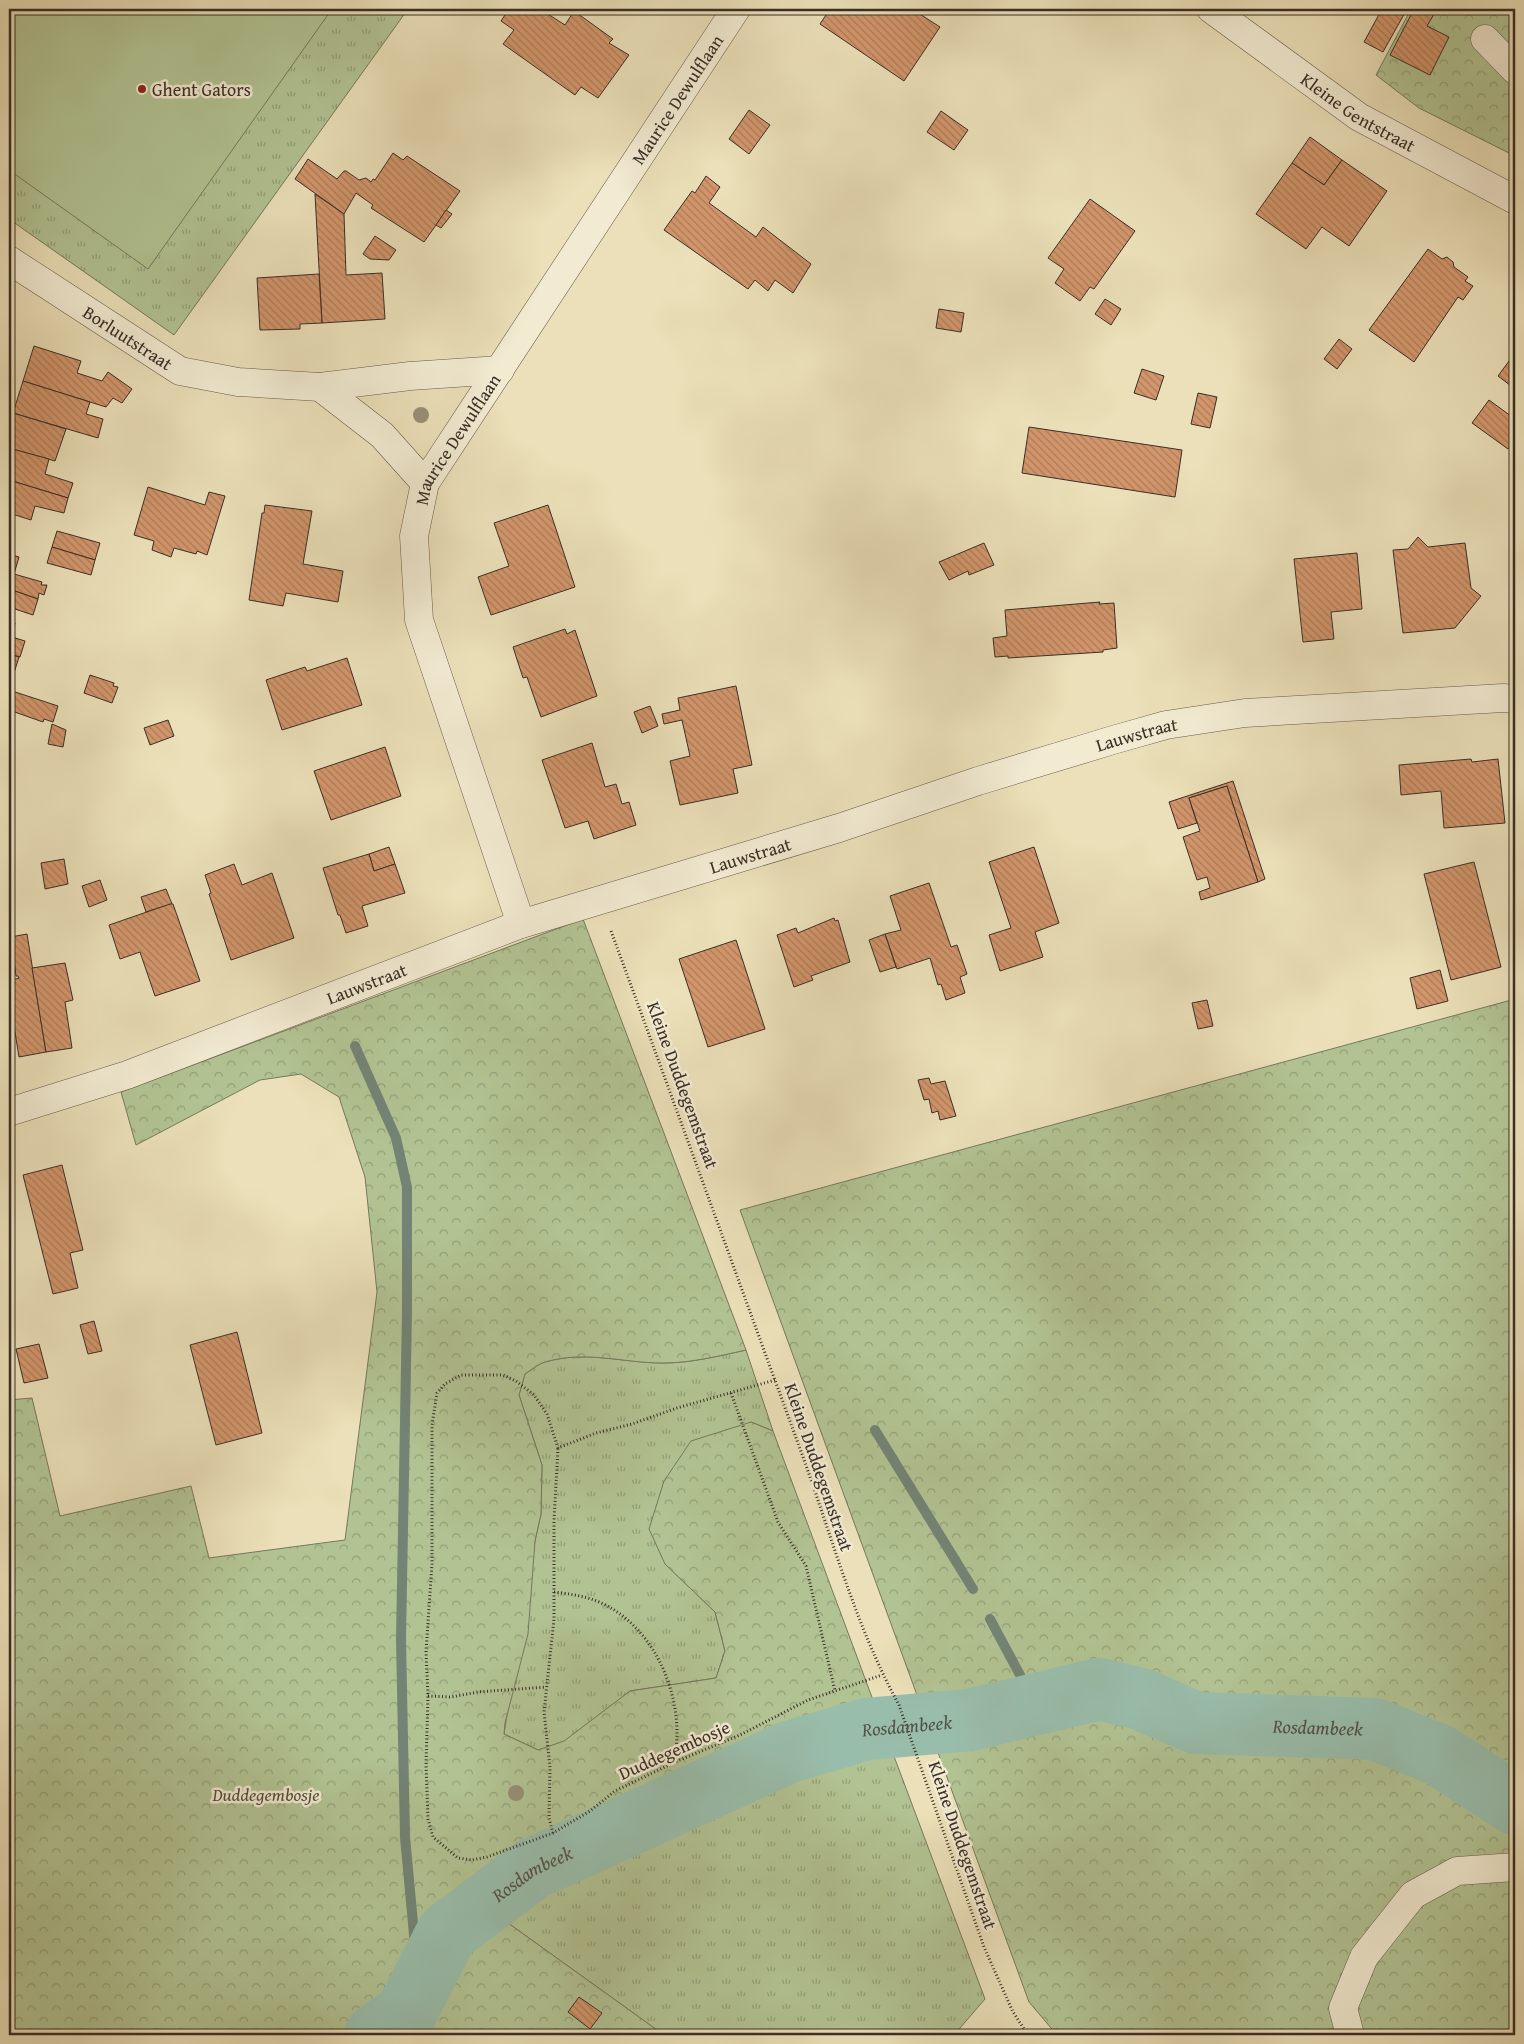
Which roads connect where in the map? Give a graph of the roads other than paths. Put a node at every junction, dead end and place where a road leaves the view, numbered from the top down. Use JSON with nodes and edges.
{"nodes":[{"id":1,"x":736,"y":9,"type":"edge"},
{"id":2,"x":1211,"y":9,"type":"edge"},
{"id":3,"x":1485,"y":39,"type":"dead end"},
{"id":4,"x":1515,"y":70,"type":"edge"},
{"id":5,"x":1515,"y":200,"type":"edge"},
{"id":6,"x":9,"y":260,"type":"edge"},
{"id":7,"x":500,"y":370,"type":"junction"},
{"id":8,"x":320,"y":387,"type":"junction"},
{"id":9,"x":425,"y":483,"type":"junction"},
{"id":10,"x":1515,"y":699,"type":"edge"},
{"id":11,"x":521,"y":924,"type":"junction"},
{"id":12,"x":9,"y":1112,"type":"edge"},
{"id":13,"x":1515,"y":1867,"type":"edge"},
{"id":14,"x":1350,"y":2035,"type":"edge"}],
"edges":[{"from":1,"to":7,"type":"street","name":"Maurice Dewulflaan"},
{"from":2,"to":5,"type":"street","name":"Kleine Gentstraat"},
{"from":3,"to":4,"type":"street"},
{"from":6,"to":8,"type":"street","name":"Borluutstraat"},
{"from":7,"to":8,"type":"street","name":"Borluutstraat"},
{"from":7,"to":9,"type":"street","name":"Maurice Dewulflaan"},
{"from":8,"to":9,"type":"street"},
{"from":9,"to":11,"type":"street","name":"Maurice Dewulflaan"},
{"from":10,"to":11,"type":"street","name":"Lauwstraat"},
{"from":11,"to":12,"type":"street","name":"Lauwstraat"},
{"from":13,"to":14,"type":"street"}]}
